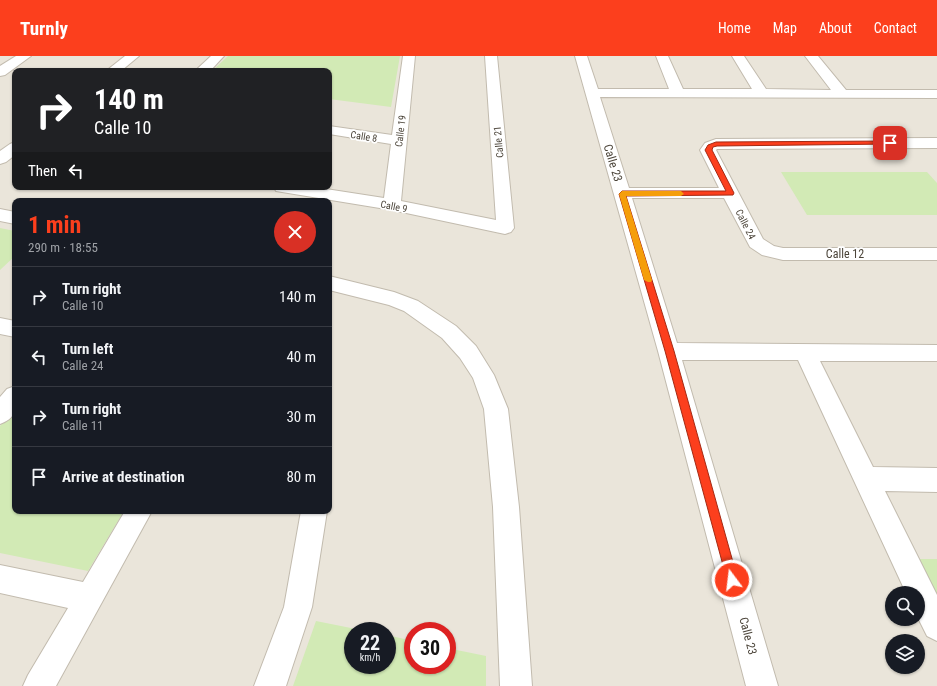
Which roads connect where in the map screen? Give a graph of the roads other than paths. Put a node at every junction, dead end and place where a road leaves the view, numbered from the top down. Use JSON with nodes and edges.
{"nodes":[{"id":1,"x":25,"y":56,"type":"edge"},
{"id":2,"x":133,"y":56,"type":"edge"},
{"id":3,"x":218,"y":56,"type":"edge"},
{"id":4,"x":409,"y":56,"type":"edge"},
{"id":5,"x":491,"y":56,"type":"edge"},
{"id":6,"x":581,"y":56,"type":"edge"},
{"id":7,"x":662,"y":56,"type":"edge"},
{"id":8,"x":738,"y":56,"type":"edge"},
{"id":9,"x":811,"y":56,"type":"edge"},
{"id":10,"x":117,"y":68,"type":"edge"},
{"id":11,"x":205,"y":68,"type":"edge"},
{"id":12,"x":0,"y":72,"type":"edge"},
{"id":13,"x":592,"y":93,"type":"junction"},
{"id":14,"x":678,"y":93,"type":"junction"},
{"id":15,"x":761,"y":93,"type":"junction"},
{"id":16,"x":842,"y":94,"type":"junction"},
{"id":17,"x":937,"y":94,"type":"edge"},
{"id":18,"x":332,"y":130,"type":"edge"},
{"id":19,"x":399,"y":141,"type":"junction"},
{"id":20,"x":937,"y":143,"type":"edge"},
{"id":21,"x":12,"y":149,"type":"edge"},
{"id":22,"x":0,"y":159,"type":"edge"},
{"id":23,"x":300,"y":190,"type":"edge"},
{"id":24,"x":731,"y":193,"type":"junction"},
{"id":25,"x":622,"y":194,"type":"junction"},
{"id":26,"x":392,"y":205,"type":"junction"},
{"id":27,"x":0,"y":215,"type":"edge"},
{"id":28,"x":12,"y":217,"type":"edge"},
{"id":29,"x":505,"y":228,"type":"joint"},
{"id":30,"x":756,"y":243,"type":"joint"},
{"id":31,"x":937,"y":254,"type":"edge"},
{"id":32,"x":332,"y":284,"type":"edge"},
{"id":33,"x":0,"y":326,"type":"edge"},
{"id":34,"x":12,"y":328,"type":"edge"},
{"id":35,"x":669,"y":351,"type":"junction"},
{"id":36,"x":805,"y":352,"type":"junction"},
{"id":37,"x":937,"y":353,"type":"edge"},
{"id":38,"x":12,"y":400,"type":"edge"},
{"id":39,"x":0,"y":414,"type":"edge"},
{"id":40,"x":866,"y":479,"type":"junction"},
{"id":41,"x":937,"y":480,"type":"edge"},
{"id":42,"x":137,"y":514,"type":"edge"},
{"id":43,"x":314,"y":514,"type":"edge"},
{"id":44,"x":0,"y":579,"type":"edge"},
{"id":45,"x":90,"y":598,"type":"junction"},
{"id":46,"x":937,"y":626,"type":"edge"},
{"id":47,"x":39,"y":686,"type":"edge"},
{"id":48,"x":270,"y":686,"type":"edge"},
{"id":49,"x":516,"y":686,"type":"edge"},
{"id":50,"x":762,"y":686,"type":"edge"}],
"edges":[{"from":1,"to":12,"type":"street"},
{"from":2,"to":10,"type":"street"},
{"from":3,"to":11,"type":"street"},
{"from":4,"to":19,"type":"street","name":"Calle 19"},
{"from":5,"to":29,"type":"street","name":"Calle 21"},
{"from":6,"to":13,"type":"street","name":"Calle 23"},
{"from":7,"to":14,"type":"street"},
{"from":8,"to":15,"type":"street"},
{"from":9,"to":16,"type":"street"},
{"from":13,"to":14,"type":"street"},
{"from":13,"to":25,"type":"street","name":"Calle 23"},
{"from":14,"to":15,"type":"street"},
{"from":15,"to":16,"type":"street"},
{"from":16,"to":17,"type":"street"},
{"from":18,"to":19,"type":"street","name":"Calle 8"},
{"from":19,"to":26,"type":"street","name":"Calle 19"},
{"from":20,"to":24,"type":"street","name":"Calle 24"},
{"from":21,"to":22,"type":"street"},
{"from":23,"to":26,"type":"street","name":"Calle 9"},
{"from":24,"to":25,"type":"street"},
{"from":24,"to":30,"type":"street","name":"Calle 24"},
{"from":25,"to":35,"type":"street","name":"Calle 23"},
{"from":26,"to":29,"type":"street","name":"Calle 9"},
{"from":27,"to":28,"type":"street"},
{"from":30,"to":31,"type":"street","name":"Calle 12"},
{"from":32,"to":49,"type":"street"},
{"from":33,"to":34,"type":"street"},
{"from":35,"to":36,"type":"street"},
{"from":35,"to":50,"type":"street","name":"Calle 23"},
{"from":36,"to":37,"type":"street"},
{"from":36,"to":40,"type":"street"},
{"from":38,"to":39,"type":"street"},
{"from":40,"to":41,"type":"street"},
{"from":40,"to":46,"type":"street"},
{"from":42,"to":45,"type":"street"},
{"from":43,"to":48,"type":"street"},
{"from":44,"to":45,"type":"street"},
{"from":45,"to":47,"type":"street"}]}
